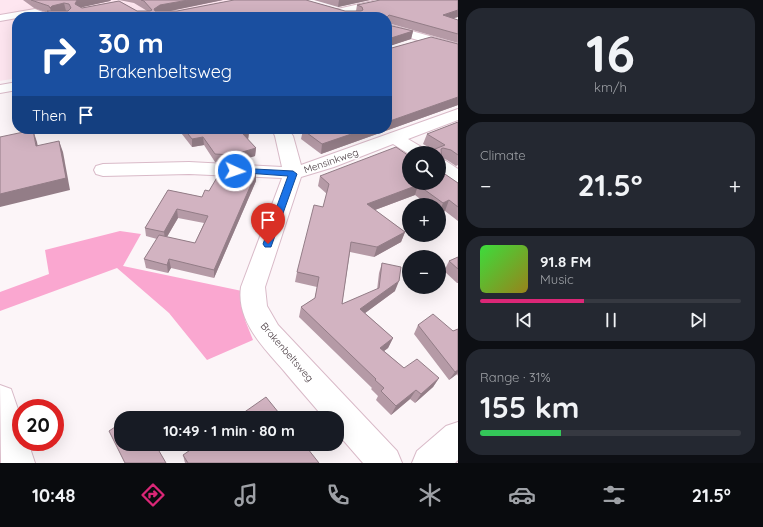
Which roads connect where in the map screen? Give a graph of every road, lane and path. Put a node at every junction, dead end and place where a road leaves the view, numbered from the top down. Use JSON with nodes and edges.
{"nodes":[{"id":1,"x":390,"y":0,"type":"edge"},
{"id":2,"x":38,"y":3,"type":"edge"},
{"id":3,"x":324,"y":8,"type":"edge"},
{"id":4,"x":0,"y":11,"type":"edge"},
{"id":5,"x":337,"y":12,"type":"joint"},
{"id":6,"x":12,"y":16,"type":"edge"},
{"id":7,"x":0,"y":18,"type":"edge"},
{"id":8,"x":392,"y":28,"type":"edge"},
{"id":9,"x":430,"y":39,"type":"junction"},
{"id":10,"x":408,"y":46,"type":"edge"},
{"id":11,"x":458,"y":48,"type":"edge"},
{"id":12,"x":12,"y":87,"type":"edge"},
{"id":13,"x":0,"y":89,"type":"edge"},
{"id":14,"x":458,"y":114,"type":"edge"},
{"id":15,"x":283,"y":134,"type":"edge"},
{"id":16,"x":395,"y":138,"type":"junction"},
{"id":17,"x":408,"y":146,"type":"edge"},
{"id":18,"x":446,"y":169,"type":"edge"},
{"id":19,"x":103,"y":170,"type":"dead end"},
{"id":20,"x":293,"y":174,"type":"junction"},
{"id":21,"x":458,"y":177,"type":"edge"},
{"id":22,"x":0,"y":400,"type":"edge"},
{"id":23,"x":458,"y":438,"type":"edge"},
{"id":24,"x":18,"y":463,"type":"edge"},
{"id":25,"x":385,"y":463,"type":"edge"},
{"id":26,"x":429,"y":463,"type":"edge"}],
"edges":[{"from":1,"to":5,"type":"street"},
{"from":2,"to":4,"type":"street"},
{"from":3,"to":5,"type":"street"},
{"from":6,"to":7,"type":"street"},
{"from":8,"to":9,"type":"street"},
{"from":9,"to":10,"type":"street"},
{"from":9,"to":11,"type":"street"},
{"from":12,"to":13,"type":"street"},
{"from":14,"to":16,"type":"street","name":"Mensinkweg"},
{"from":15,"to":20,"type":"street"},
{"from":16,"to":17,"type":"street"},
{"from":16,"to":20,"type":"street","name":"Mensinkweg"},
{"from":18,"to":21,"type":"street"},
{"from":19,"to":20,"type":"street","name":"Mensinkweg"},
{"from":20,"to":25,"type":"street","name":"Brakenbeltsweg"},
{"from":22,"to":24,"type":"street"},
{"from":23,"to":26,"type":"street"}]}
